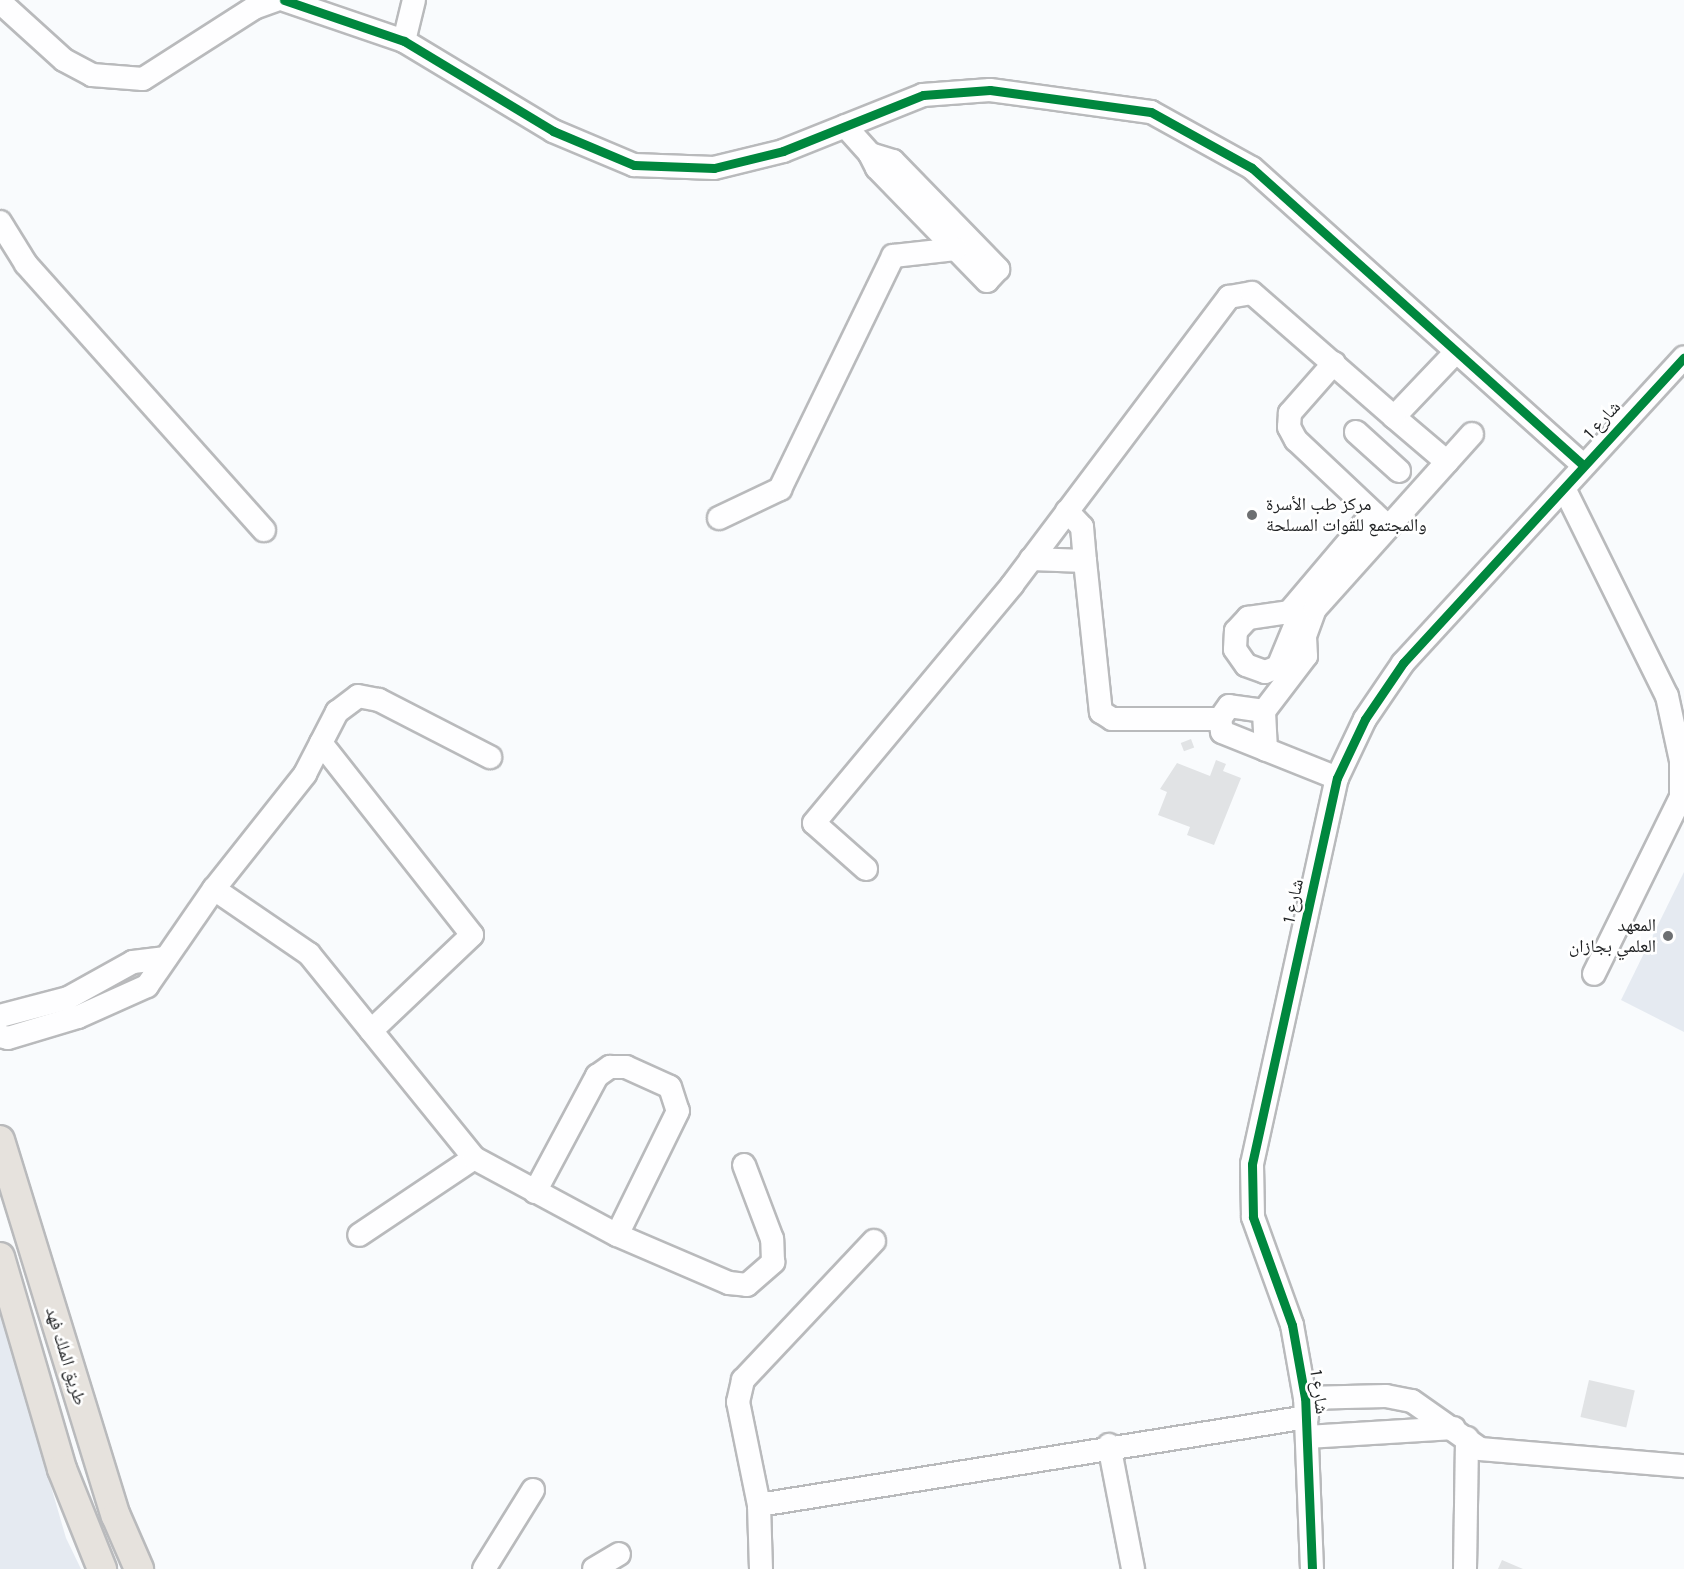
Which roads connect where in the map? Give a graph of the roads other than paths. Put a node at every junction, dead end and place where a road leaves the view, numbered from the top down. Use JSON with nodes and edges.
{"nodes":[{"id":1,"x":276,"y":0,"type":"edge"},
{"id":2,"x":284,"y":0,"type":"edge"},
{"id":3,"x":414,"y":0,"type":"edge"},
{"id":4,"x":0,"y":2,"type":"edge"},
{"id":5,"x":404,"y":41,"type":"junction"},
{"id":6,"x":845,"y":126,"type":"junction"},
{"id":7,"x":870,"y":154,"type":"junction"},
{"id":8,"x":0,"y":222,"type":"edge"},
{"id":9,"x":956,"y":249,"type":"junction"},
{"id":10,"x":1455,"y":353,"type":"junction"},
{"id":11,"x":1684,"y":357,"type":"edge"},
{"id":12,"x":1334,"y":363,"type":"junction"},
{"id":13,"x":1394,"y":417,"type":"junction"},
{"id":14,"x":1356,"y":432,"type":"dead end"},
{"id":15,"x":1472,"y":434,"type":"dead end"},
{"id":16,"x":1447,"y":462,"type":"junction"},
{"id":17,"x":1582,"y":464,"type":"junction"},
{"id":18,"x":1400,"y":471,"type":"dead end"},
{"id":19,"x":1565,"y":490,"type":"junction"},
{"id":20,"x":1067,"y":511,"type":"junction"},
{"id":21,"x":719,"y":518,"type":"dead end"},
{"id":22,"x":1381,"y":520,"type":"junction"},
{"id":23,"x":264,"y":530,"type":"dead end"},
{"id":24,"x":1031,"y":559,"type":"junction"},
{"id":25,"x":1085,"y":561,"type":"junction"},
{"id":26,"x":1308,"y":621,"type":"junction"},
{"id":27,"x":1264,"y":711,"type":"junction"},
{"id":28,"x":1220,"y":719,"type":"junction"},
{"id":29,"x":321,"y":743,"type":"junction"},
{"id":30,"x":1266,"y":750,"type":"junction"},
{"id":31,"x":490,"y":757,"type":"dead end"},
{"id":32,"x":1337,"y":778,"type":"junction"},
{"id":33,"x":866,"y":869,"type":"dead end"},
{"id":34,"x":214,"y":889,"type":"junction"},
{"id":35,"x":1594,"y":974,"type":"dead end"},
{"id":36,"x":73,"y":1007,"type":"junction"},
{"id":37,"x":0,"y":1016,"type":"edge"},
{"id":38,"x":371,"y":1031,"type":"junction"},
{"id":39,"x":0,"y":1036,"type":"edge"},
{"id":40,"x":0,"y":1140,"type":"edge"},
{"id":41,"x":474,"y":1158,"type":"junction"},
{"id":42,"x":744,"y":1165,"type":"dead end"},
{"id":43,"x":535,"y":1192,"type":"junction"},
{"id":44,"x":359,"y":1235,"type":"dead end"},
{"id":45,"x":617,"y":1235,"type":"junction"},
{"id":46,"x":874,"y":1241,"type":"dead end"},
{"id":47,"x":0,"y":1257,"type":"edge"},
{"id":48,"x":1306,"y":1417,"type":"junction"},
{"id":49,"x":1461,"y":1433,"type":"junction"},
{"id":50,"x":1109,"y":1445,"type":"junction"},
{"id":51,"x":1684,"y":1466,"type":"edge"},
{"id":52,"x":533,"y":1490,"type":"dead end"},
{"id":53,"x":759,"y":1505,"type":"junction"},
{"id":54,"x":619,"y":1554,"type":"dead end"},
{"id":55,"x":102,"y":1569,"type":"edge"},
{"id":56,"x":139,"y":1569,"type":"edge"},
{"id":57,"x":484,"y":1569,"type":"edge"},
{"id":58,"x":594,"y":1569,"type":"edge"},
{"id":59,"x":761,"y":1569,"type":"edge"},
{"id":60,"x":1133,"y":1569,"type":"edge"},
{"id":61,"x":1312,"y":1569,"type":"edge"},
{"id":62,"x":1465,"y":1569,"type":"edge"}],
"edges":[{"from":1,"to":4,"type":"street"},
{"from":2,"to":5,"type":"street"},
{"from":3,"to":5,"type":"street"},
{"from":5,"to":6,"type":"street"},
{"from":6,"to":7,"type":"street"},
{"from":6,"to":10,"type":"street"},
{"from":7,"to":9,"type":"street"},
{"from":7,"to":9,"type":"street"},
{"from":8,"to":23,"type":"street"},
{"from":9,"to":21,"type":"street"},
{"from":10,"to":13,"type":"street"},
{"from":10,"to":17,"type":"street"},
{"from":11,"to":17,"type":"street","name":"شارع 1"},
{"from":12,"to":13,"type":"street"},
{"from":12,"to":20,"type":"street"},
{"from":12,"to":22,"type":"street"},
{"from":13,"to":16,"type":"street"},
{"from":14,"to":18,"type":"street"},
{"from":15,"to":16,"type":"street"},
{"from":16,"to":22,"type":"street"},
{"from":17,"to":19,"type":"street","name":"شارع 1"},
{"from":19,"to":32,"type":"street","name":"شارع 1"},
{"from":19,"to":35,"type":"street"},
{"from":20,"to":24,"type":"street"},
{"from":20,"to":25,"type":"street"},
{"from":22,"to":26,"type":"street"},
{"from":22,"to":26,"type":"street"},
{"from":24,"to":25,"type":"street"},
{"from":24,"to":33,"type":"street"},
{"from":25,"to":28,"type":"street"},
{"from":26,"to":27,"type":"street"},
{"from":27,"to":28,"type":"street"},
{"from":27,"to":30,"type":"street"},
{"from":28,"to":30,"type":"street"},
{"from":29,"to":31,"type":"street"},
{"from":29,"to":34,"type":"street"},
{"from":29,"to":38,"type":"street"},
{"from":30,"to":32,"type":"street"},
{"from":32,"to":48,"type":"street","name":"شارع 1"},
{"from":34,"to":36,"type":"street"},
{"from":34,"to":38,"type":"street"},
{"from":36,"to":37,"type":"street"},
{"from":36,"to":39,"type":"street"},
{"from":38,"to":41,"type":"street"},
{"from":40,"to":56,"type":"main road","name":"طريق الملك فهد"},
{"from":41,"to":43,"type":"street"},
{"from":41,"to":44,"type":"street"},
{"from":42,"to":45,"type":"street"},
{"from":43,"to":45,"type":"street"},
{"from":43,"to":45,"type":"street"},
{"from":46,"to":53,"type":"street"},
{"from":47,"to":55,"type":"main road","name":"طريق الملك فهد"},
{"from":48,"to":49,"type":"street"},
{"from":48,"to":49,"type":"street"},
{"from":48,"to":50,"type":"street"},
{"from":48,"to":61,"type":"street","name":"شارع 1"},
{"from":49,"to":51,"type":"street"},
{"from":49,"to":62,"type":"street"},
{"from":50,"to":53,"type":"street"},
{"from":50,"to":60,"type":"street"},
{"from":52,"to":57,"type":"street"},
{"from":53,"to":59,"type":"street"},
{"from":54,"to":58,"type":"street"}]}
